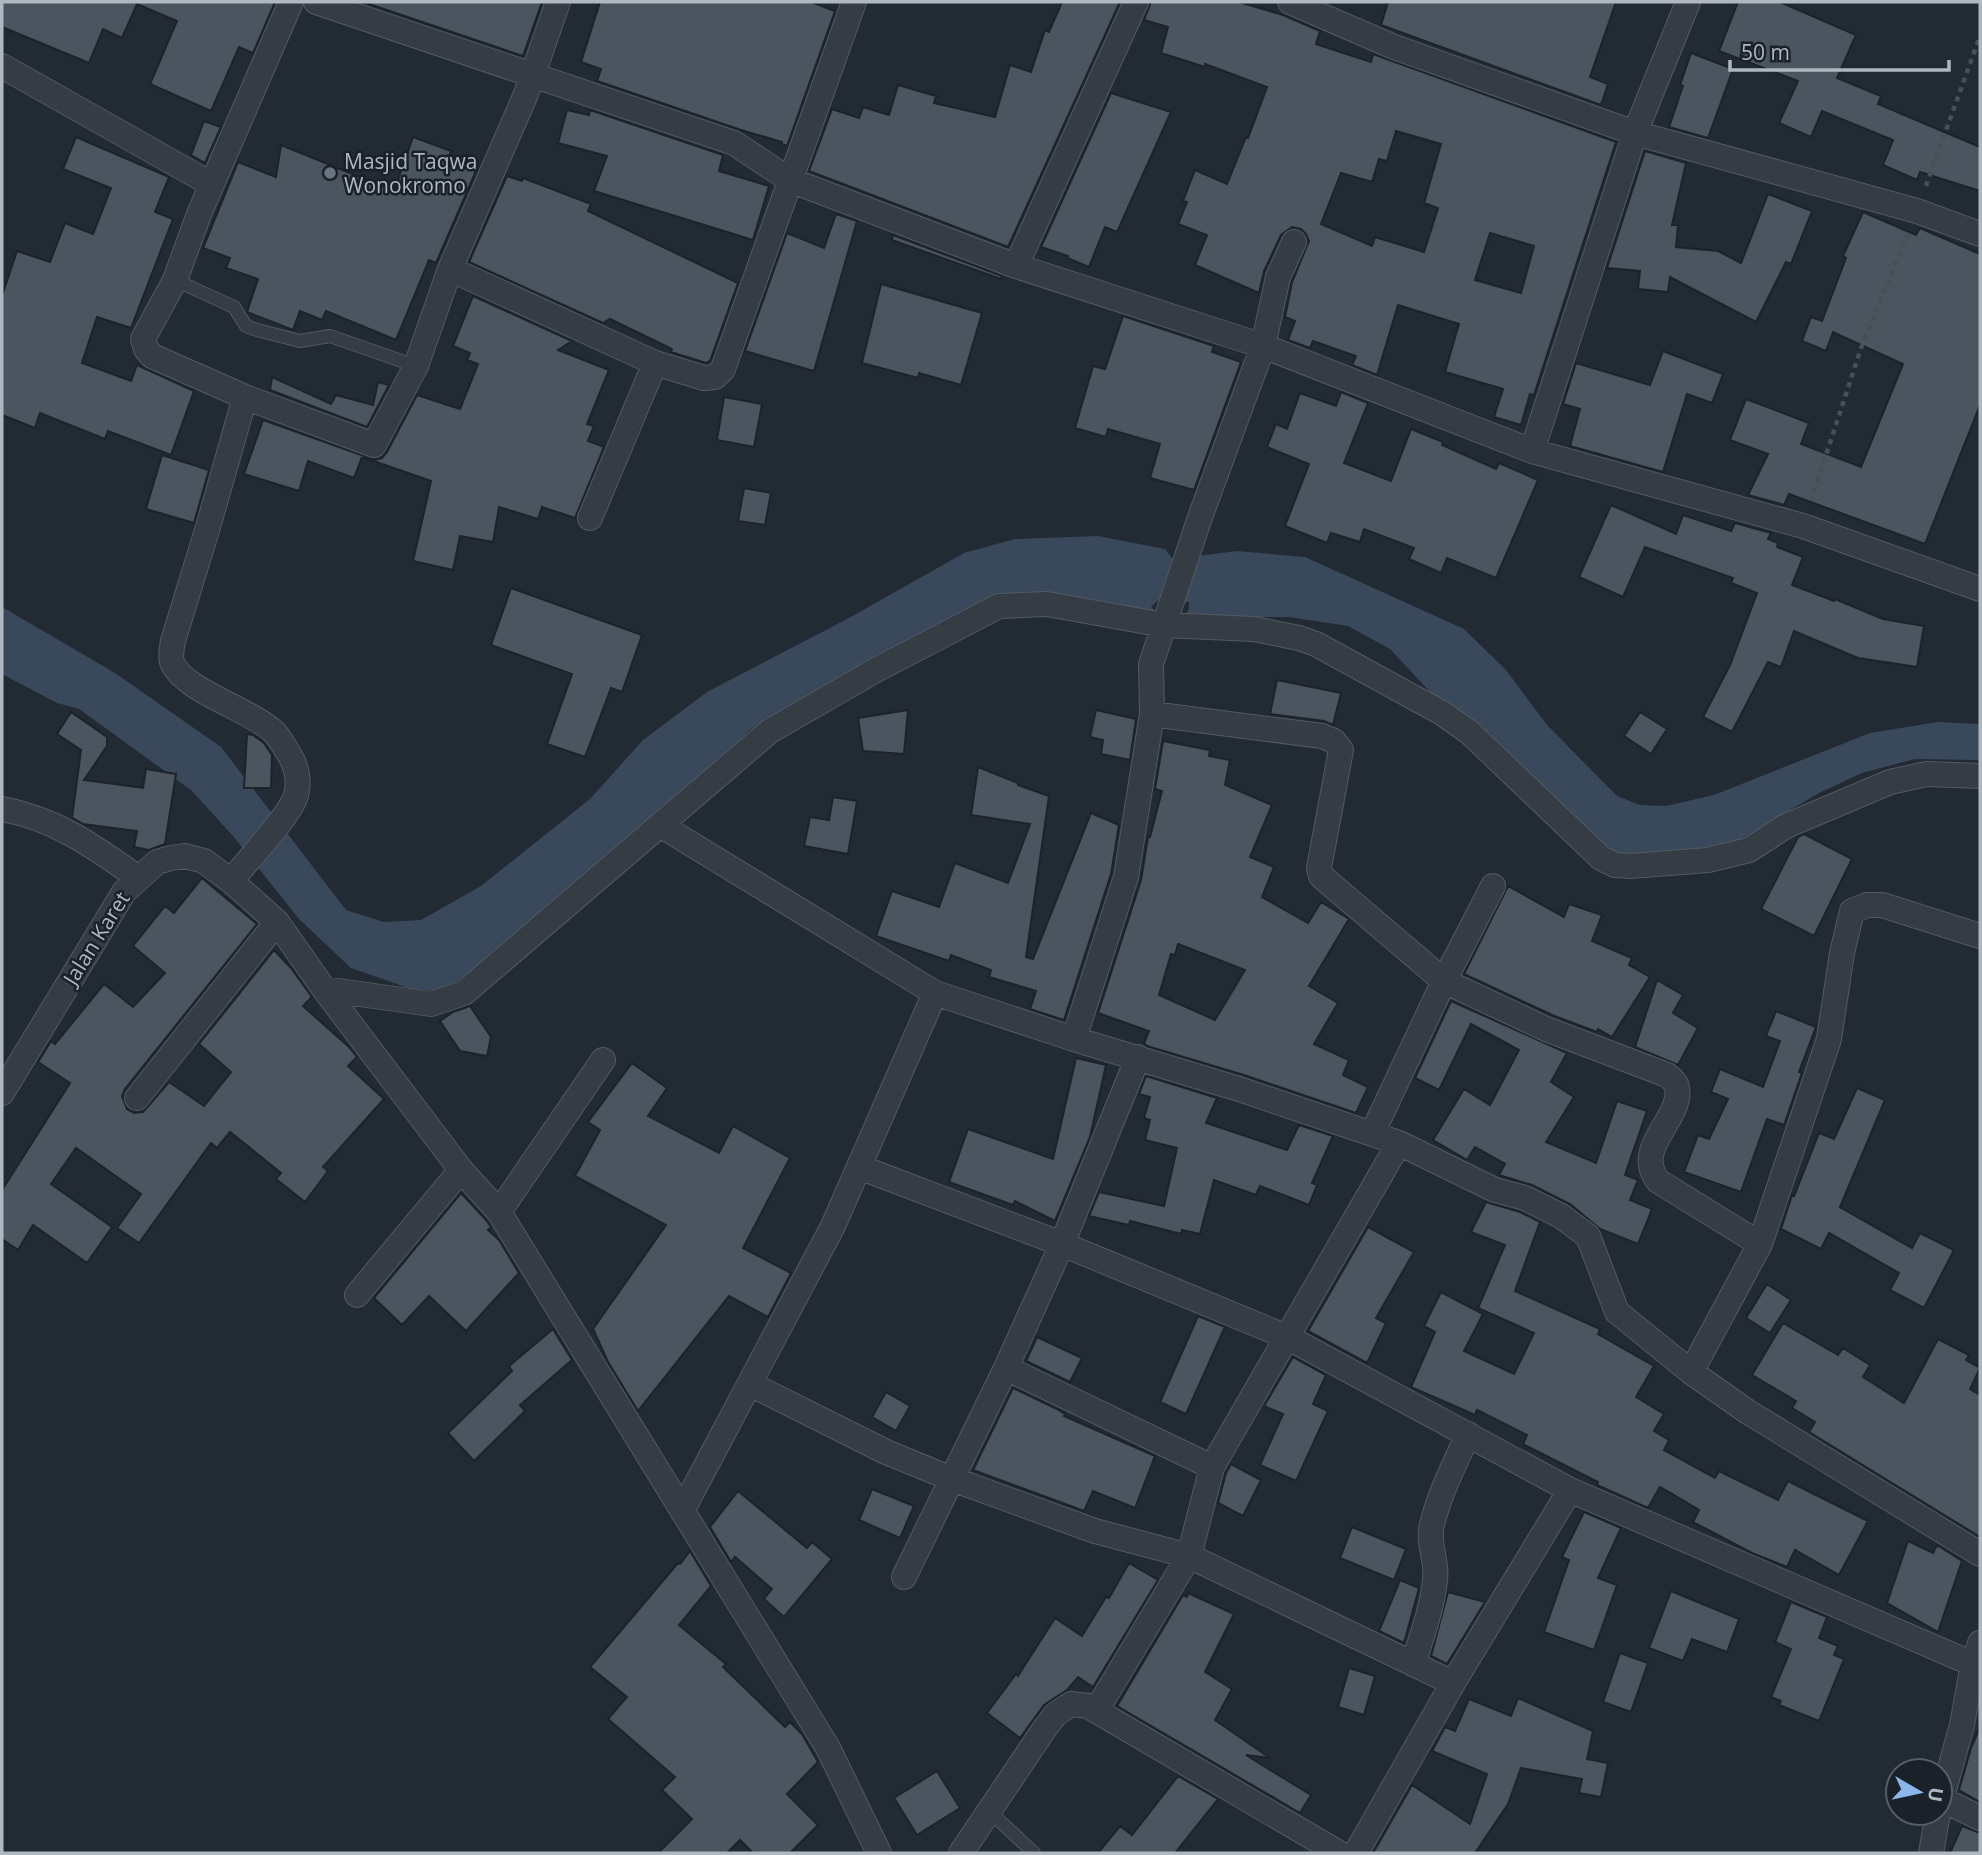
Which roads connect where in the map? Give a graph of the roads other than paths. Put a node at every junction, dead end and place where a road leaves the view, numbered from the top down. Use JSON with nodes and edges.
{"nodes":[{"id":1,"x":291,"y":2,"type":"edge"},
{"id":2,"x":316,"y":2,"type":"edge"},
{"id":3,"x":558,"y":2,"type":"edge"},
{"id":4,"x":854,"y":2,"type":"edge"},
{"id":5,"x":1136,"y":2,"type":"edge"},
{"id":6,"x":1290,"y":2,"type":"edge"},
{"id":7,"x":1688,"y":2,"type":"edge"},
{"id":8,"x":2,"y":66,"type":"edge"},
{"id":9,"x":533,"y":74,"type":"junction"},
{"id":10,"x":1635,"y":133,"type":"junction"},
{"id":11,"x":790,"y":180,"type":"junction"},
{"id":12,"x":212,"y":184,"type":"junction"},
{"id":13,"x":1980,"y":234,"type":"edge"},
{"id":14,"x":1294,"y":242,"type":"dead end"},
{"id":15,"x":1016,"y":266,"type":"junction"},
{"id":16,"x":450,"y":269,"type":"junction"},
{"id":17,"x":175,"y":280,"type":"junction"},
{"id":18,"x":1263,"y":346,"type":"junction"},
{"id":19,"x":655,"y":363,"type":"junction"},
{"id":20,"x":416,"y":366,"type":"junction"},
{"id":21,"x":245,"y":397,"type":"junction"},
{"id":22,"x":1532,"y":451,"type":"junction"},
{"id":23,"x":590,"y":518,"type":"dead end"},
{"id":24,"x":1980,"y":589,"type":"edge"},
{"id":25,"x":1167,"y":617,"type":"junction"},
{"id":26,"x":1152,"y":715,"type":"junction"},
{"id":27,"x":1980,"y":776,"type":"edge"},
{"id":28,"x":2,"y":809,"type":"edge"},
{"id":29,"x":660,"y":825,"type":"junction"},
{"id":30,"x":137,"y":877,"type":"junction"},
{"id":31,"x":231,"y":881,"type":"junction"},
{"id":32,"x":1493,"y":886,"type":"dead end"},
{"id":33,"x":277,"y":922,"type":"junction"},
{"id":34,"x":1980,"y":936,"type":"edge"},
{"id":35,"x":1444,"y":981,"type":"junction"},
{"id":36,"x":324,"y":989,"type":"junction"},
{"id":37,"x":935,"y":993,"type":"junction"},
{"id":38,"x":1074,"y":1039,"type":"junction"},
{"id":39,"x":1138,"y":1057,"type":"junction"},
{"id":40,"x":603,"y":1060,"type":"dead end"},
{"id":41,"x":2,"y":1093,"type":"edge"},
{"id":42,"x":136,"y":1098,"type":"dead end"},
{"id":43,"x":1372,"y":1134,"type":"junction"},
{"id":44,"x":1399,"y":1143,"type":"junction"},
{"id":45,"x":859,"y":1167,"type":"junction"},
{"id":46,"x":461,"y":1171,"type":"junction"},
{"id":47,"x":499,"y":1212,"type":"junction"},
{"id":48,"x":1062,"y":1244,"type":"junction"},
{"id":49,"x":1760,"y":1244,"type":"junction"},
{"id":50,"x":358,"y":1295,"type":"dead end"},
{"id":51,"x":1287,"y":1337,"type":"junction"},
{"id":52,"x":1006,"y":1367,"type":"junction"},
{"id":53,"x":1691,"y":1372,"type":"junction"},
{"id":54,"x":750,"y":1384,"type":"junction"},
{"id":55,"x":1468,"y":1434,"type":"junction"},
{"id":56,"x":1212,"y":1467,"type":"junction"},
{"id":57,"x":952,"y":1479,"type":"junction"},
{"id":58,"x":1570,"y":1490,"type":"junction"},
{"id":59,"x":682,"y":1511,"type":"junction"},
{"id":60,"x":1980,"y":1554,"type":"edge"},
{"id":61,"x":1189,"y":1556,"type":"junction"},
{"id":62,"x":904,"y":1577,"type":"dead end"},
{"id":63,"x":1976,"y":1653,"type":"edge"},
{"id":64,"x":1413,"y":1664,"type":"junction"},
{"id":65,"x":1453,"y":1683,"type":"junction"},
{"id":66,"x":1096,"y":1711,"type":"junction"},
{"id":67,"x":1953,"y":1757,"type":"edge"},
{"id":68,"x":1954,"y":1810,"type":"edge"},
{"id":69,"x":989,"y":1811,"type":"junction"},
{"id":70,"x":1980,"y":1818,"type":"edge"},
{"id":71,"x":1936,"y":1827,"type":"edge"},
{"id":72,"x":879,"y":1853,"type":"edge"},
{"id":73,"x":961,"y":1853,"type":"edge"},
{"id":74,"x":1034,"y":1853,"type":"edge"},
{"id":75,"x":1339,"y":1853,"type":"edge"},
{"id":76,"x":1356,"y":1853,"type":"edge"},
{"id":77,"x":1931,"y":1853,"type":"edge"}],
"edges":[{"from":1,"to":12,"type":"street"},
{"from":2,"to":9,"type":"street"},
{"from":3,"to":9,"type":"street"},
{"from":4,"to":11,"type":"street"},
{"from":5,"to":15,"type":"street"},
{"from":6,"to":10,"type":"street"},
{"from":7,"to":10,"type":"street"},
{"from":8,"to":12,"type":"street"},
{"from":9,"to":11,"type":"street"},
{"from":9,"to":16,"type":"street"},
{"from":10,"to":13,"type":"street"},
{"from":10,"to":22,"type":"street"},
{"from":11,"to":15,"type":"street"},
{"from":11,"to":19,"type":"street"},
{"from":12,"to":17,"type":"street"},
{"from":14,"to":18,"type":"street"},
{"from":15,"to":18,"type":"street"},
{"from":16,"to":19,"type":"street"},
{"from":16,"to":20,"type":"street"},
{"from":17,"to":20,"type":"lane"},
{"from":17,"to":21,"type":"street"},
{"from":18,"to":22,"type":"street"},
{"from":18,"to":25,"type":"street"},
{"from":19,"to":23,"type":"street"},
{"from":20,"to":21,"type":"street"},
{"from":21,"to":31,"type":"street"},
{"from":22,"to":24,"type":"street"},
{"from":25,"to":26,"type":"street"},
{"from":25,"to":27,"type":"street"},
{"from":25,"to":29,"type":"street"},
{"from":26,"to":35,"type":"street"},
{"from":26,"to":38,"type":"street"},
{"from":28,"to":30,"type":"street"},
{"from":29,"to":36,"type":"street"},
{"from":29,"to":37,"type":"street"},
{"from":30,"to":31,"type":"street","name":"Jalan Karet"},
{"from":30,"to":41,"type":"street","name":"Jalan Karet"},
{"from":31,"to":33,"type":"street","name":"Jalan Karet"},
{"from":32,"to":35,"type":"street"},
{"from":33,"to":36,"type":"street","name":"Jalan Karet"},
{"from":33,"to":42,"type":"street"},
{"from":34,"to":49,"type":"street"},
{"from":35,"to":43,"type":"street"},
{"from":35,"to":49,"type":"street"},
{"from":36,"to":46,"type":"street","name":"Jalan Karet"},
{"from":37,"to":38,"type":"street"},
{"from":37,"to":45,"type":"street"},
{"from":38,"to":39,"type":"street"},
{"from":39,"to":43,"type":"street"},
{"from":39,"to":48,"type":"street"},
{"from":40,"to":47,"type":"street"},
{"from":43,"to":44,"type":"street"},
{"from":44,"to":51,"type":"street"},
{"from":44,"to":53,"type":"street"},
{"from":45,"to":48,"type":"street"},
{"from":45,"to":54,"type":"street"},
{"from":46,"to":47,"type":"street","name":"Jalan Karet"},
{"from":46,"to":50,"type":"street"},
{"from":47,"to":59,"type":"street","name":"Jalan Karet"},
{"from":48,"to":51,"type":"street"},
{"from":48,"to":52,"type":"street"},
{"from":49,"to":53,"type":"street"},
{"from":51,"to":55,"type":"street"},
{"from":51,"to":56,"type":"street"},
{"from":52,"to":56,"type":"street"},
{"from":52,"to":57,"type":"street"},
{"from":53,"to":60,"type":"street"},
{"from":54,"to":57,"type":"street"},
{"from":54,"to":59,"type":"street"},
{"from":55,"to":58,"type":"street"},
{"from":55,"to":64,"type":"street"},
{"from":56,"to":61,"type":"street"},
{"from":57,"to":61,"type":"street"},
{"from":57,"to":62,"type":"street"},
{"from":58,"to":63,"type":"street"},
{"from":58,"to":65,"type":"street"},
{"from":59,"to":72,"type":"street","name":"Jalan Karet"},
{"from":61,"to":64,"type":"street"},
{"from":61,"to":66,"type":"street"},
{"from":63,"to":67,"type":"street"},
{"from":64,"to":65,"type":"street"},
{"from":65,"to":76,"type":"street"},
{"from":66,"to":69,"type":"street"},
{"from":66,"to":75,"type":"street"},
{"from":68,"to":70,"type":"street"},
{"from":69,"to":73,"type":"street"},
{"from":69,"to":74,"type":"lane"},
{"from":71,"to":77,"type":"street"}]}
